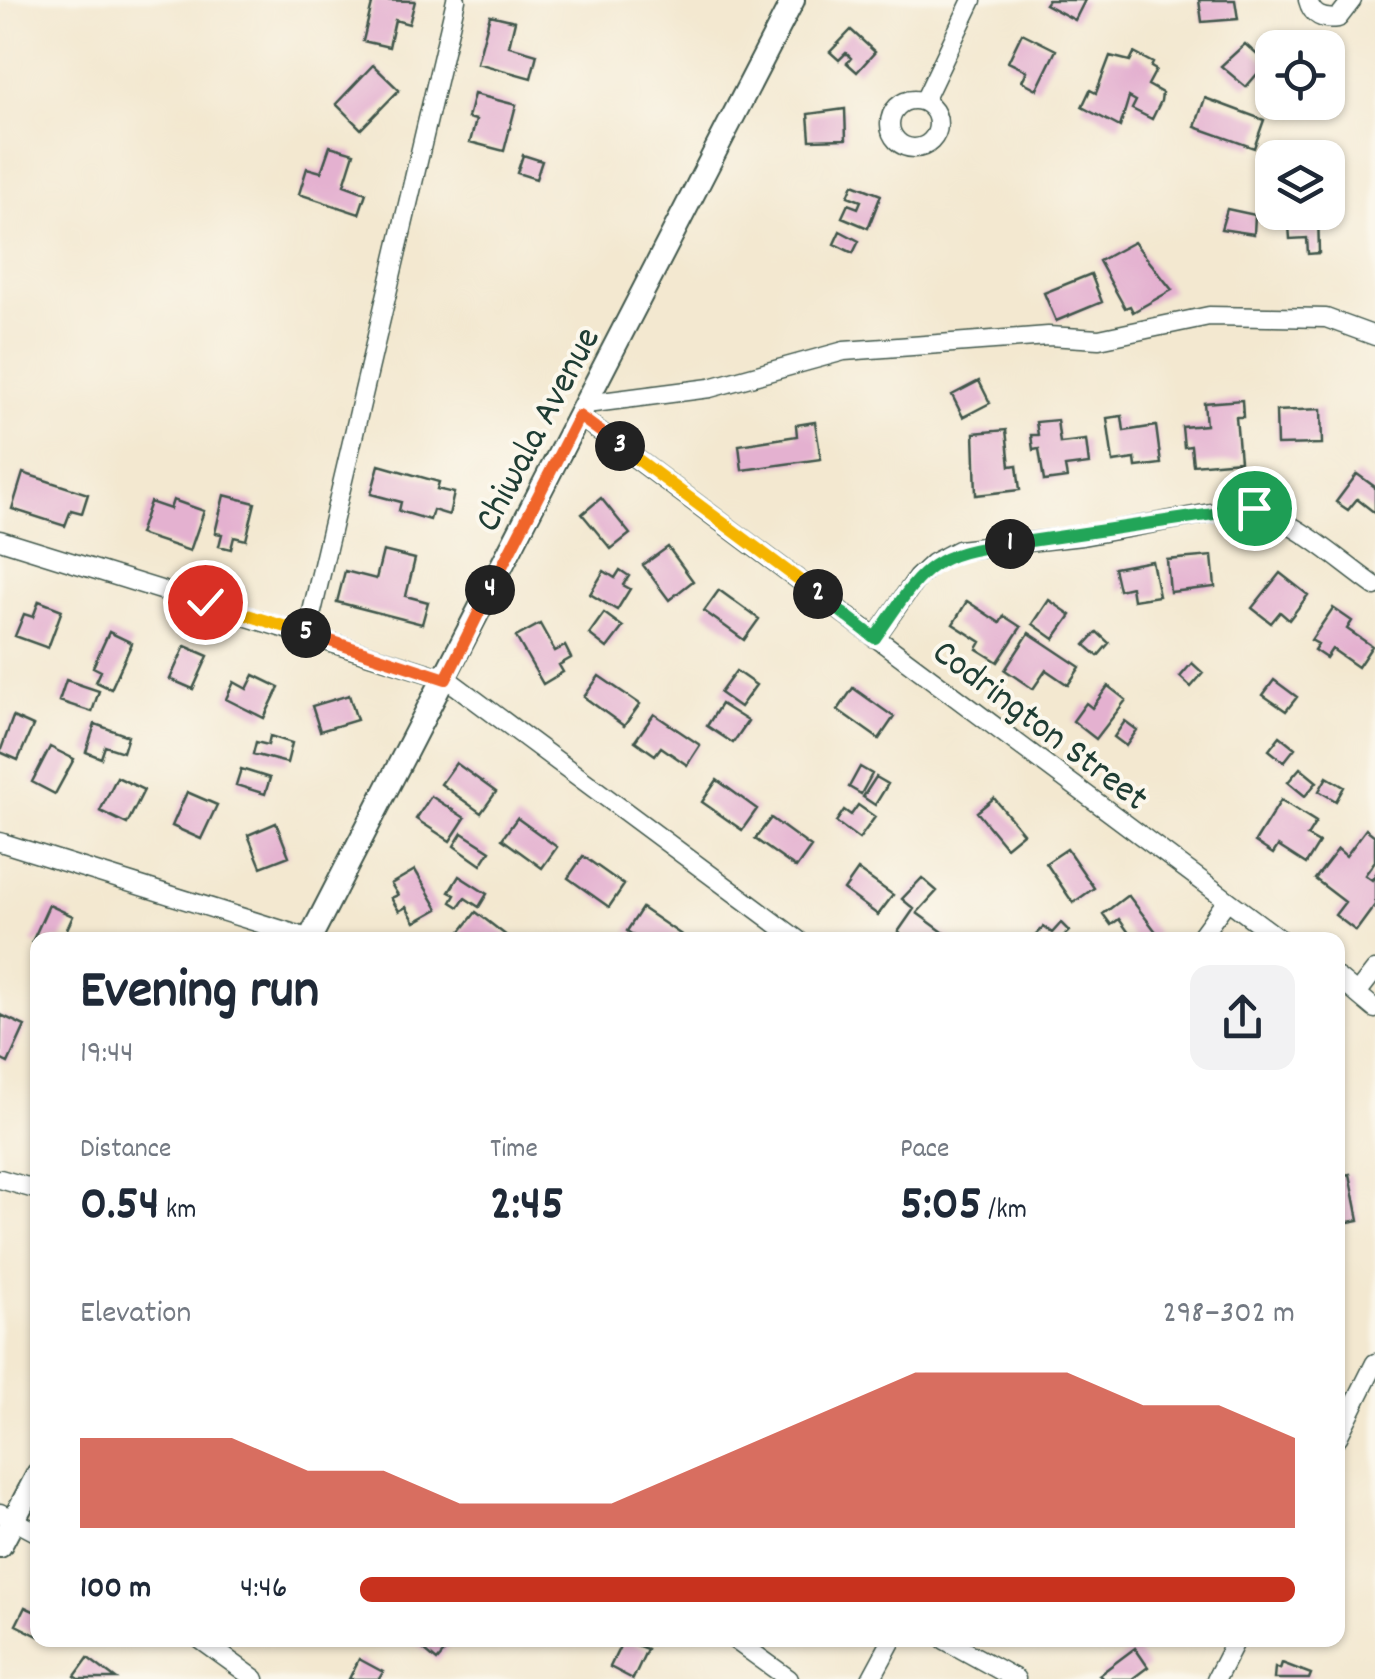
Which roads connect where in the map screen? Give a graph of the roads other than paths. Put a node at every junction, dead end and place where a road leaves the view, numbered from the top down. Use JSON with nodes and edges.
{"nodes":[{"id":1,"x":456,"y":0,"type":"edge"},
{"id":2,"x":793,"y":0,"type":"edge"},
{"id":3,"x":972,"y":0,"type":"edge"},
{"id":4,"x":1308,"y":0,"type":"edge"},
{"id":5,"x":1352,"y":0,"type":"edge"},
{"id":6,"x":924,"y":101,"type":"dead end"},
{"id":7,"x":1375,"y":336,"type":"edge"},
{"id":8,"x":582,"y":410,"type":"junction"},
{"id":9,"x":0,"y":540,"type":"edge"},
{"id":10,"x":1375,"y":586,"type":"edge"},
{"id":11,"x":307,"y":633,"type":"junction"},
{"id":12,"x":875,"y":638,"type":"junction"},
{"id":13,"x":446,"y":679,"type":"junction"},
{"id":14,"x":0,"y":842,"type":"edge"},
{"id":15,"x":1226,"y":902,"type":"junction"},
{"id":16,"x":289,"y":932,"type":"edge"},
{"id":17,"x":315,"y":932,"type":"edge"},
{"id":18,"x":787,"y":932,"type":"edge"},
{"id":19,"x":1204,"y":932,"type":"edge"},
{"id":20,"x":1270,"y":932,"type":"edge"},
{"id":21,"x":1375,"y":970,"type":"edge"},
{"id":22,"x":1345,"y":983,"type":"edge"},
{"id":23,"x":1358,"y":992,"type":"junction"},
{"id":24,"x":1375,"y":1009,"type":"edge"},
{"id":25,"x":0,"y":1179,"type":"edge"},
{"id":26,"x":30,"y":1188,"type":"edge"},
{"id":27,"x":1375,"y":1363,"type":"edge"},
{"id":28,"x":1345,"y":1423,"type":"edge"},
{"id":29,"x":30,"y":1485,"type":"edge"},
{"id":30,"x":7,"y":1516,"type":"edge"},
{"id":31,"x":30,"y":1528,"type":"edge"},
{"id":32,"x":0,"y":1546,"type":"edge"},
{"id":33,"x":211,"y":1647,"type":"edge"},
{"id":34,"x":746,"y":1647,"type":"edge"},
{"id":35,"x":888,"y":1647,"type":"edge"},
{"id":36,"x":959,"y":1647,"type":"edge"},
{"id":37,"x":1232,"y":1647,"type":"edge"},
{"id":38,"x":256,"y":1679,"type":"edge"},
{"id":39,"x":789,"y":1679,"type":"edge"},
{"id":40,"x":871,"y":1679,"type":"edge"},
{"id":41,"x":1016,"y":1679,"type":"edge"},
{"id":42,"x":1216,"y":1679,"type":"edge"}],
"edges":[{"from":1,"to":11,"type":"street"},
{"from":2,"to":8,"type":"main road","name":"Chiwala Avenue"},
{"from":3,"to":6,"type":"street"},
{"from":4,"to":5,"type":"street"},
{"from":7,"to":8,"type":"street"},
{"from":8,"to":12,"type":"street","name":"Codrington Street"},
{"from":8,"to":13,"type":"main road","name":"Chiwala Avenue"},
{"from":9,"to":11,"type":"street"},
{"from":10,"to":12,"type":"street"},
{"from":11,"to":13,"type":"street"},
{"from":12,"to":15,"type":"street","name":"Codrington Street"},
{"from":13,"to":17,"type":"main road","name":"Chiwala Avenue"},
{"from":13,"to":18,"type":"street"},
{"from":14,"to":16,"type":"street"},
{"from":15,"to":19,"type":"street"},
{"from":15,"to":20,"type":"street","name":"Codrington Street"},
{"from":21,"to":23,"type":"street"},
{"from":22,"to":23,"type":"street"},
{"from":23,"to":24,"type":"street"},
{"from":25,"to":26,"type":"street"},
{"from":27,"to":28,"type":"street"},
{"from":29,"to":30,"type":"main road"},
{"from":30,"to":31,"type":"street"},
{"from":30,"to":32,"type":"main road"},
{"from":33,"to":38,"type":"street"},
{"from":34,"to":39,"type":"street"},
{"from":35,"to":40,"type":"street"},
{"from":36,"to":41,"type":"street"},
{"from":37,"to":42,"type":"street"}]}
